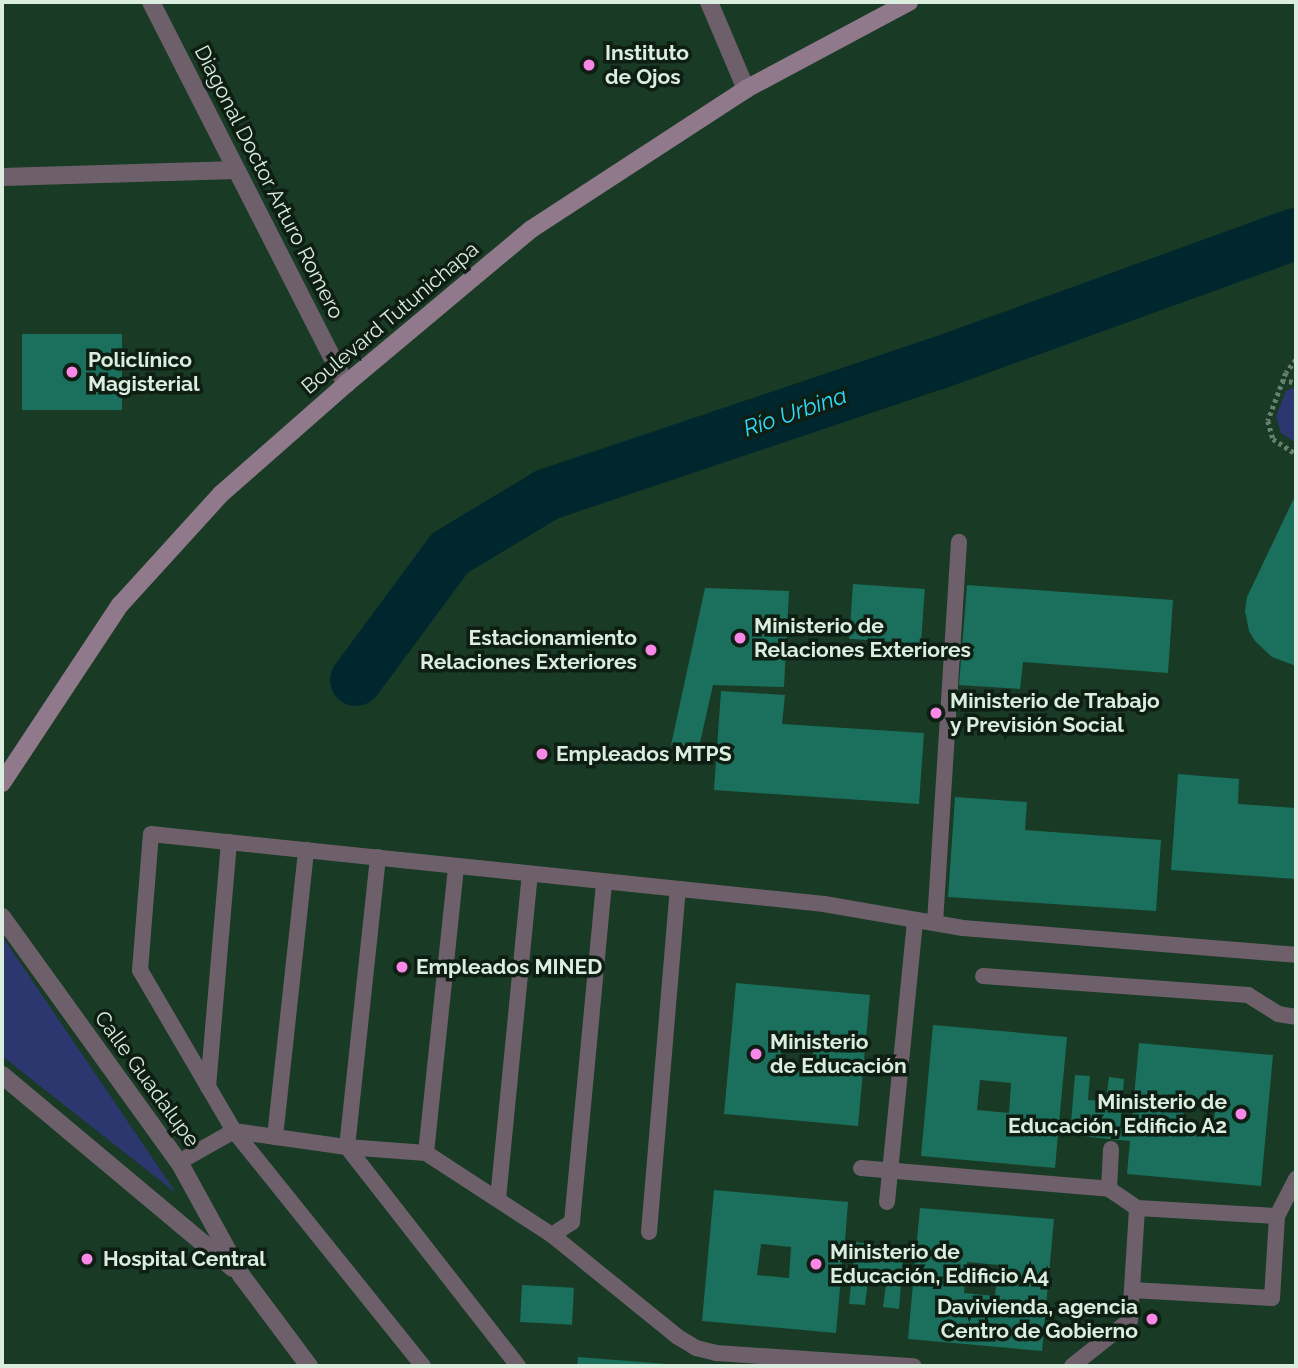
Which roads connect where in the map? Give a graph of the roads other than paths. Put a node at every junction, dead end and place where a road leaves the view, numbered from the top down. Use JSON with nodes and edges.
{"nodes":[{"id":1,"x":151,"y":2,"type":"edge"},
{"id":2,"x":709,"y":2,"type":"edge"},
{"id":3,"x":909,"y":2,"type":"edge"},
{"id":4,"x":746,"y":89,"type":"junction"},
{"id":5,"x":236,"y":170,"type":"junction"},
{"id":6,"x":2,"y":177,"type":"edge"},
{"id":7,"x":346,"y":384,"type":"junction"},
{"id":8,"x":959,"y":542,"type":"dead end"},
{"id":9,"x":2,"y":783,"type":"edge"},
{"id":10,"x":229,"y":842,"type":"junction"},
{"id":11,"x":306,"y":850,"type":"junction"},
{"id":12,"x":378,"y":857,"type":"junction"},
{"id":13,"x":456,"y":867,"type":"junction"},
{"id":14,"x":530,"y":875,"type":"junction"},
{"id":15,"x":604,"y":883,"type":"junction"},
{"id":16,"x":678,"y":890,"type":"junction"},
{"id":17,"x":2,"y":917,"type":"edge"},
{"id":18,"x":915,"y":920,"type":"junction"},
{"id":19,"x":934,"y":923,"type":"junction"},
{"id":20,"x":1296,"y":955,"type":"edge"},
{"id":21,"x":982,"y":976,"type":"dead end"},
{"id":22,"x":1296,"y":1017,"type":"edge"},
{"id":23,"x":2,"y":1075,"type":"edge"},
{"id":24,"x":208,"y":1087,"type":"junction"},
{"id":25,"x":234,"y":1131,"type":"junction"},
{"id":26,"x":275,"y":1137,"type":"junction"},
{"id":27,"x":347,"y":1147,"type":"junction"},
{"id":28,"x":1111,"y":1149,"type":"dead end"},
{"id":29,"x":426,"y":1153,"type":"junction"},
{"id":30,"x":180,"y":1162,"type":"junction"},
{"id":31,"x":861,"y":1168,"type":"dead end"},
{"id":32,"x":890,"y":1171,"type":"junction"},
{"id":33,"x":1296,"y":1179,"type":"edge"},
{"id":34,"x":1109,"y":1189,"type":"junction"},
{"id":35,"x":498,"y":1199,"type":"junction"},
{"id":36,"x":887,"y":1202,"type":"dead end"},
{"id":37,"x":1137,"y":1208,"type":"junction"},
{"id":38,"x":1277,"y":1216,"type":"junction"},
{"id":39,"x":649,"y":1232,"type":"dead end"},
{"id":40,"x":552,"y":1236,"type":"junction"},
{"id":41,"x":241,"y":1275,"type":"junction"},
{"id":42,"x":1132,"y":1290,"type":"junction"},
{"id":43,"x":309,"y":1366,"type":"edge"},
{"id":44,"x":423,"y":1366,"type":"edge"},
{"id":45,"x":518,"y":1366,"type":"edge"},
{"id":46,"x":914,"y":1366,"type":"edge"},
{"id":47,"x":1072,"y":1366,"type":"edge"}],
"edges":[{"from":1,"to":5,"type":"street","name":"Diagonal Doctor Arturo Romero"},
{"from":2,"to":4,"type":"street"},
{"from":3,"to":4,"type":"main road","name":"Boulevard Tutunichapa"},
{"from":4,"to":7,"type":"main road","name":"Boulevard Tutunichapa"},
{"from":5,"to":6,"type":"street"},
{"from":5,"to":7,"type":"street","name":"Diagonal Doctor Arturo Romero"},
{"from":7,"to":9,"type":"main road","name":"Boulevard Tutunichapa"},
{"from":8,"to":19,"type":"lane"},
{"from":10,"to":11,"type":"lane"},
{"from":10,"to":24,"type":"lane"},
{"from":10,"to":24,"type":"lane"},
{"from":11,"to":12,"type":"lane"},
{"from":11,"to":26,"type":"lane"},
{"from":12,"to":13,"type":"lane"},
{"from":12,"to":27,"type":"lane"},
{"from":13,"to":14,"type":"lane"},
{"from":13,"to":29,"type":"lane"},
{"from":14,"to":15,"type":"lane"},
{"from":14,"to":35,"type":"lane"},
{"from":15,"to":16,"type":"lane"},
{"from":15,"to":40,"type":"lane"},
{"from":16,"to":18,"type":"lane"},
{"from":16,"to":39,"type":"lane"},
{"from":17,"to":30,"type":"street","name":"Calle Guadalupe"},
{"from":18,"to":19,"type":"lane"},
{"from":18,"to":32,"type":"lane"},
{"from":19,"to":20,"type":"lane"},
{"from":21,"to":22,"type":"lane"},
{"from":23,"to":41,"type":"street","name":"Calle Guadalupe"},
{"from":24,"to":25,"type":"lane"},
{"from":25,"to":26,"type":"lane"},
{"from":25,"to":30,"type":"lane"},
{"from":25,"to":44,"type":"lane"},
{"from":26,"to":27,"type":"lane"},
{"from":27,"to":29,"type":"lane"},
{"from":27,"to":45,"type":"lane"},
{"from":28,"to":34,"type":"lane"},
{"from":29,"to":35,"type":"lane"},
{"from":30,"to":41,"type":"street","name":"Calle Guadalupe"},
{"from":31,"to":32,"type":"lane"},
{"from":32,"to":34,"type":"lane"},
{"from":32,"to":36,"type":"lane"},
{"from":33,"to":38,"type":"lane"},
{"from":34,"to":37,"type":"lane"},
{"from":35,"to":40,"type":"lane"},
{"from":37,"to":38,"type":"lane"},
{"from":37,"to":42,"type":"lane"},
{"from":38,"to":42,"type":"lane"},
{"from":40,"to":46,"type":"lane"},
{"from":41,"to":43,"type":"street","name":"Calle Guadalupe"},
{"from":42,"to":47,"type":"lane"}]}
